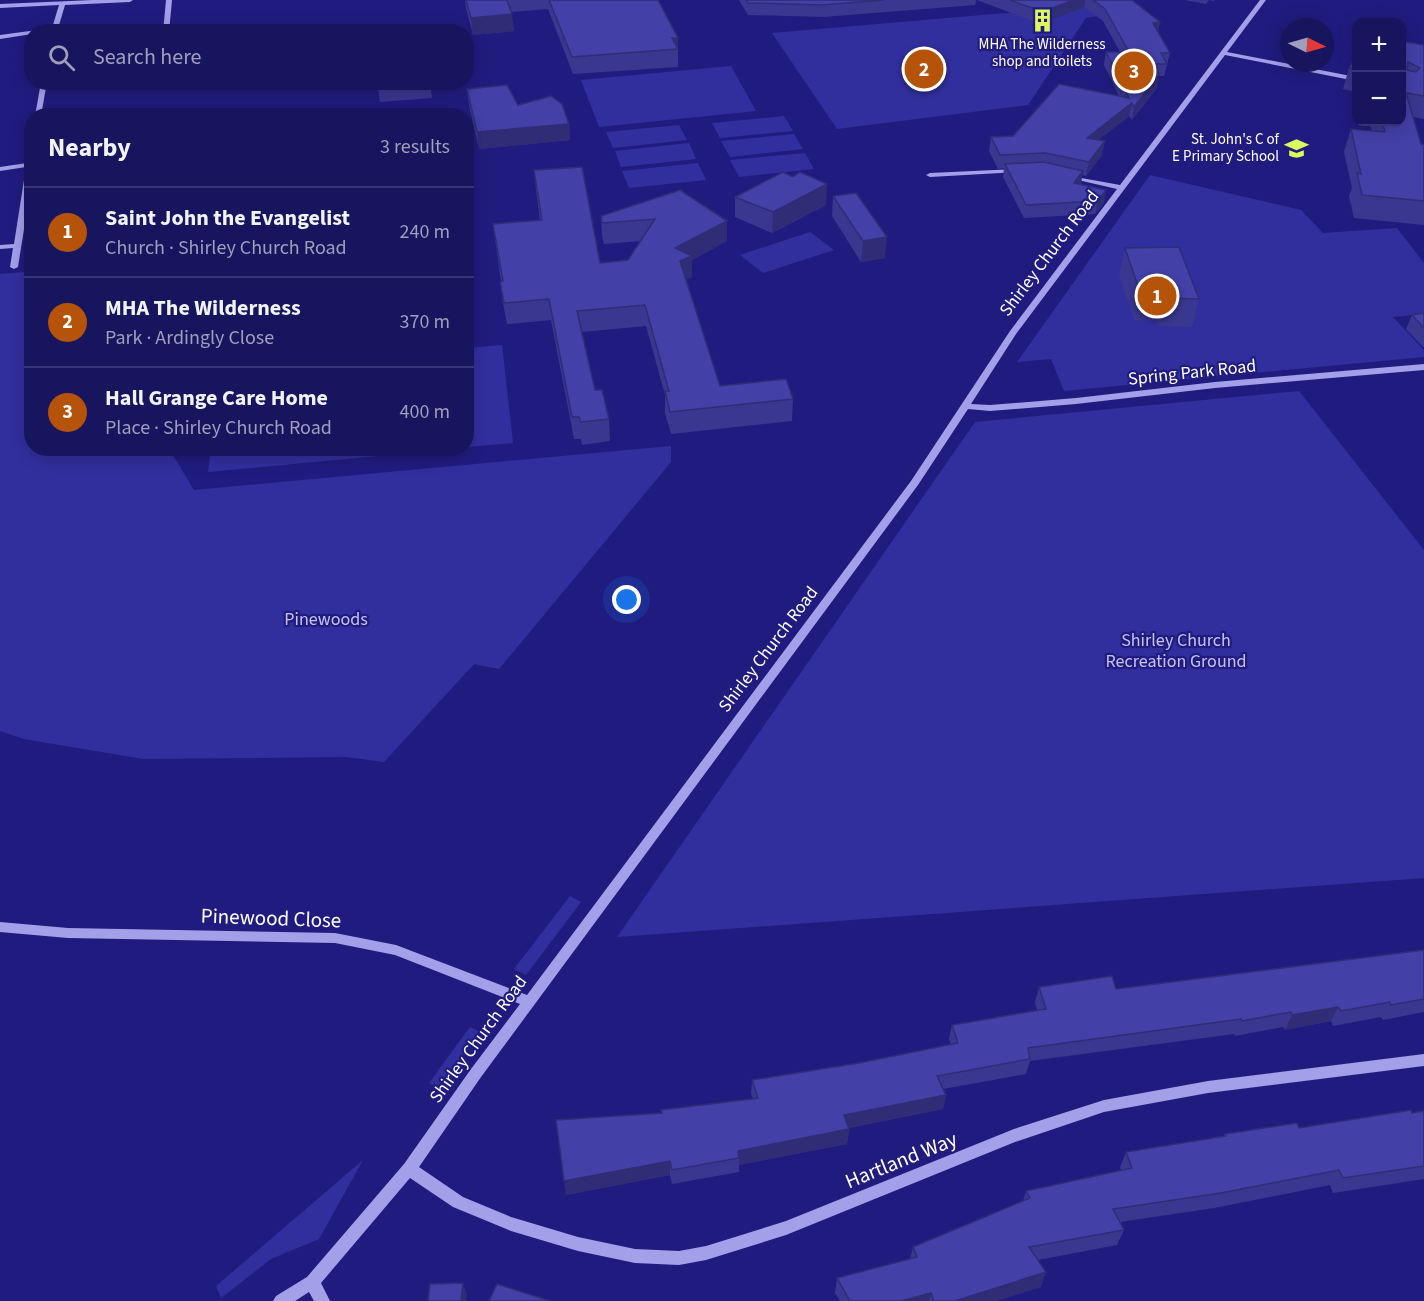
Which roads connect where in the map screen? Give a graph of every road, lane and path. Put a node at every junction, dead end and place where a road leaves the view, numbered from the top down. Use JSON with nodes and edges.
{"nodes":[{"id":1,"x":128,"y":0,"type":"edge"},
{"id":2,"x":169,"y":0,"type":"edge"},
{"id":3,"x":1263,"y":0,"type":"edge"},
{"id":4,"x":63,"y":3,"type":"junction"},
{"id":5,"x":0,"y":6,"type":"edge"},
{"id":6,"x":56,"y":24,"type":"edge"},
{"id":7,"x":167,"y":24,"type":"edge"},
{"id":8,"x":24,"y":33,"type":"edge"},
{"id":9,"x":0,"y":37,"type":"edge"},
{"id":10,"x":1223,"y":53,"type":"junction"},
{"id":11,"x":1352,"y":78,"type":"edge"},
{"id":12,"x":43,"y":90,"type":"edge"},
{"id":13,"x":39,"y":108,"type":"edge"},
{"id":14,"x":24,"y":166,"type":"edge"},
{"id":15,"x":0,"y":169,"type":"edge"},
{"id":16,"x":1022,"y":171,"type":"edge"},
{"id":17,"x":1061,"y":174,"type":"edge"},
{"id":18,"x":930,"y":176,"type":"dead end"},
{"id":19,"x":1122,"y":188,"type":"junction"},
{"id":20,"x":24,"y":199,"type":"edge"},
{"id":21,"x":17,"y":246,"type":"junction"},
{"id":22,"x":0,"y":247,"type":"edge"},
{"id":23,"x":14,"y":267,"type":"dead end"},
{"id":24,"x":1424,"y":367,"type":"edge"},
{"id":25,"x":964,"y":406,"type":"junction"},
{"id":26,"x":0,"y":927,"type":"edge"},
{"id":27,"x":530,"y":1002,"type":"junction"},
{"id":28,"x":1424,"y":1060,"type":"edge"},
{"id":29,"x":409,"y":1169,"type":"junction"},
{"id":30,"x":312,"y":1282,"type":"junction"},
{"id":31,"x":281,"y":1301,"type":"edge"},
{"id":32,"x":322,"y":1301,"type":"edge"}],
"edges":[{"from":1,"to":4,"type":"street"},
{"from":2,"to":7,"type":"street"},
{"from":3,"to":10,"type":"street","name":"Shirley Church Road"},
{"from":4,"to":5,"type":"street"},
{"from":4,"to":6,"type":"street"},
{"from":8,"to":9,"type":"street"},
{"from":10,"to":11,"type":"street"},
{"from":10,"to":19,"type":"street","name":"Shirley Church Road"},
{"from":12,"to":13,"type":"street"},
{"from":14,"to":15,"type":"street"},
{"from":16,"to":18,"type":"street"},
{"from":17,"to":19,"type":"street"},
{"from":19,"to":25,"type":"street","name":"Shirley Church Road"},
{"from":20,"to":21,"type":"street"},
{"from":21,"to":22,"type":"street"},
{"from":21,"to":23,"type":"street"},
{"from":24,"to":25,"type":"street","name":"Spring Park Road"},
{"from":25,"to":27,"type":"street","name":"Shirley Church Road"},
{"from":26,"to":27,"type":"street","name":"Pinewood Close"},
{"from":27,"to":29,"type":"street","name":"Shirley Church Road"},
{"from":28,"to":29,"type":"street","name":"Hartland Way"},
{"from":29,"to":30,"type":"street","name":"Shirley Church Road"},
{"from":30,"to":31,"type":"street","name":"Shirley Church Road"},
{"from":30,"to":32,"type":"street"}]}
